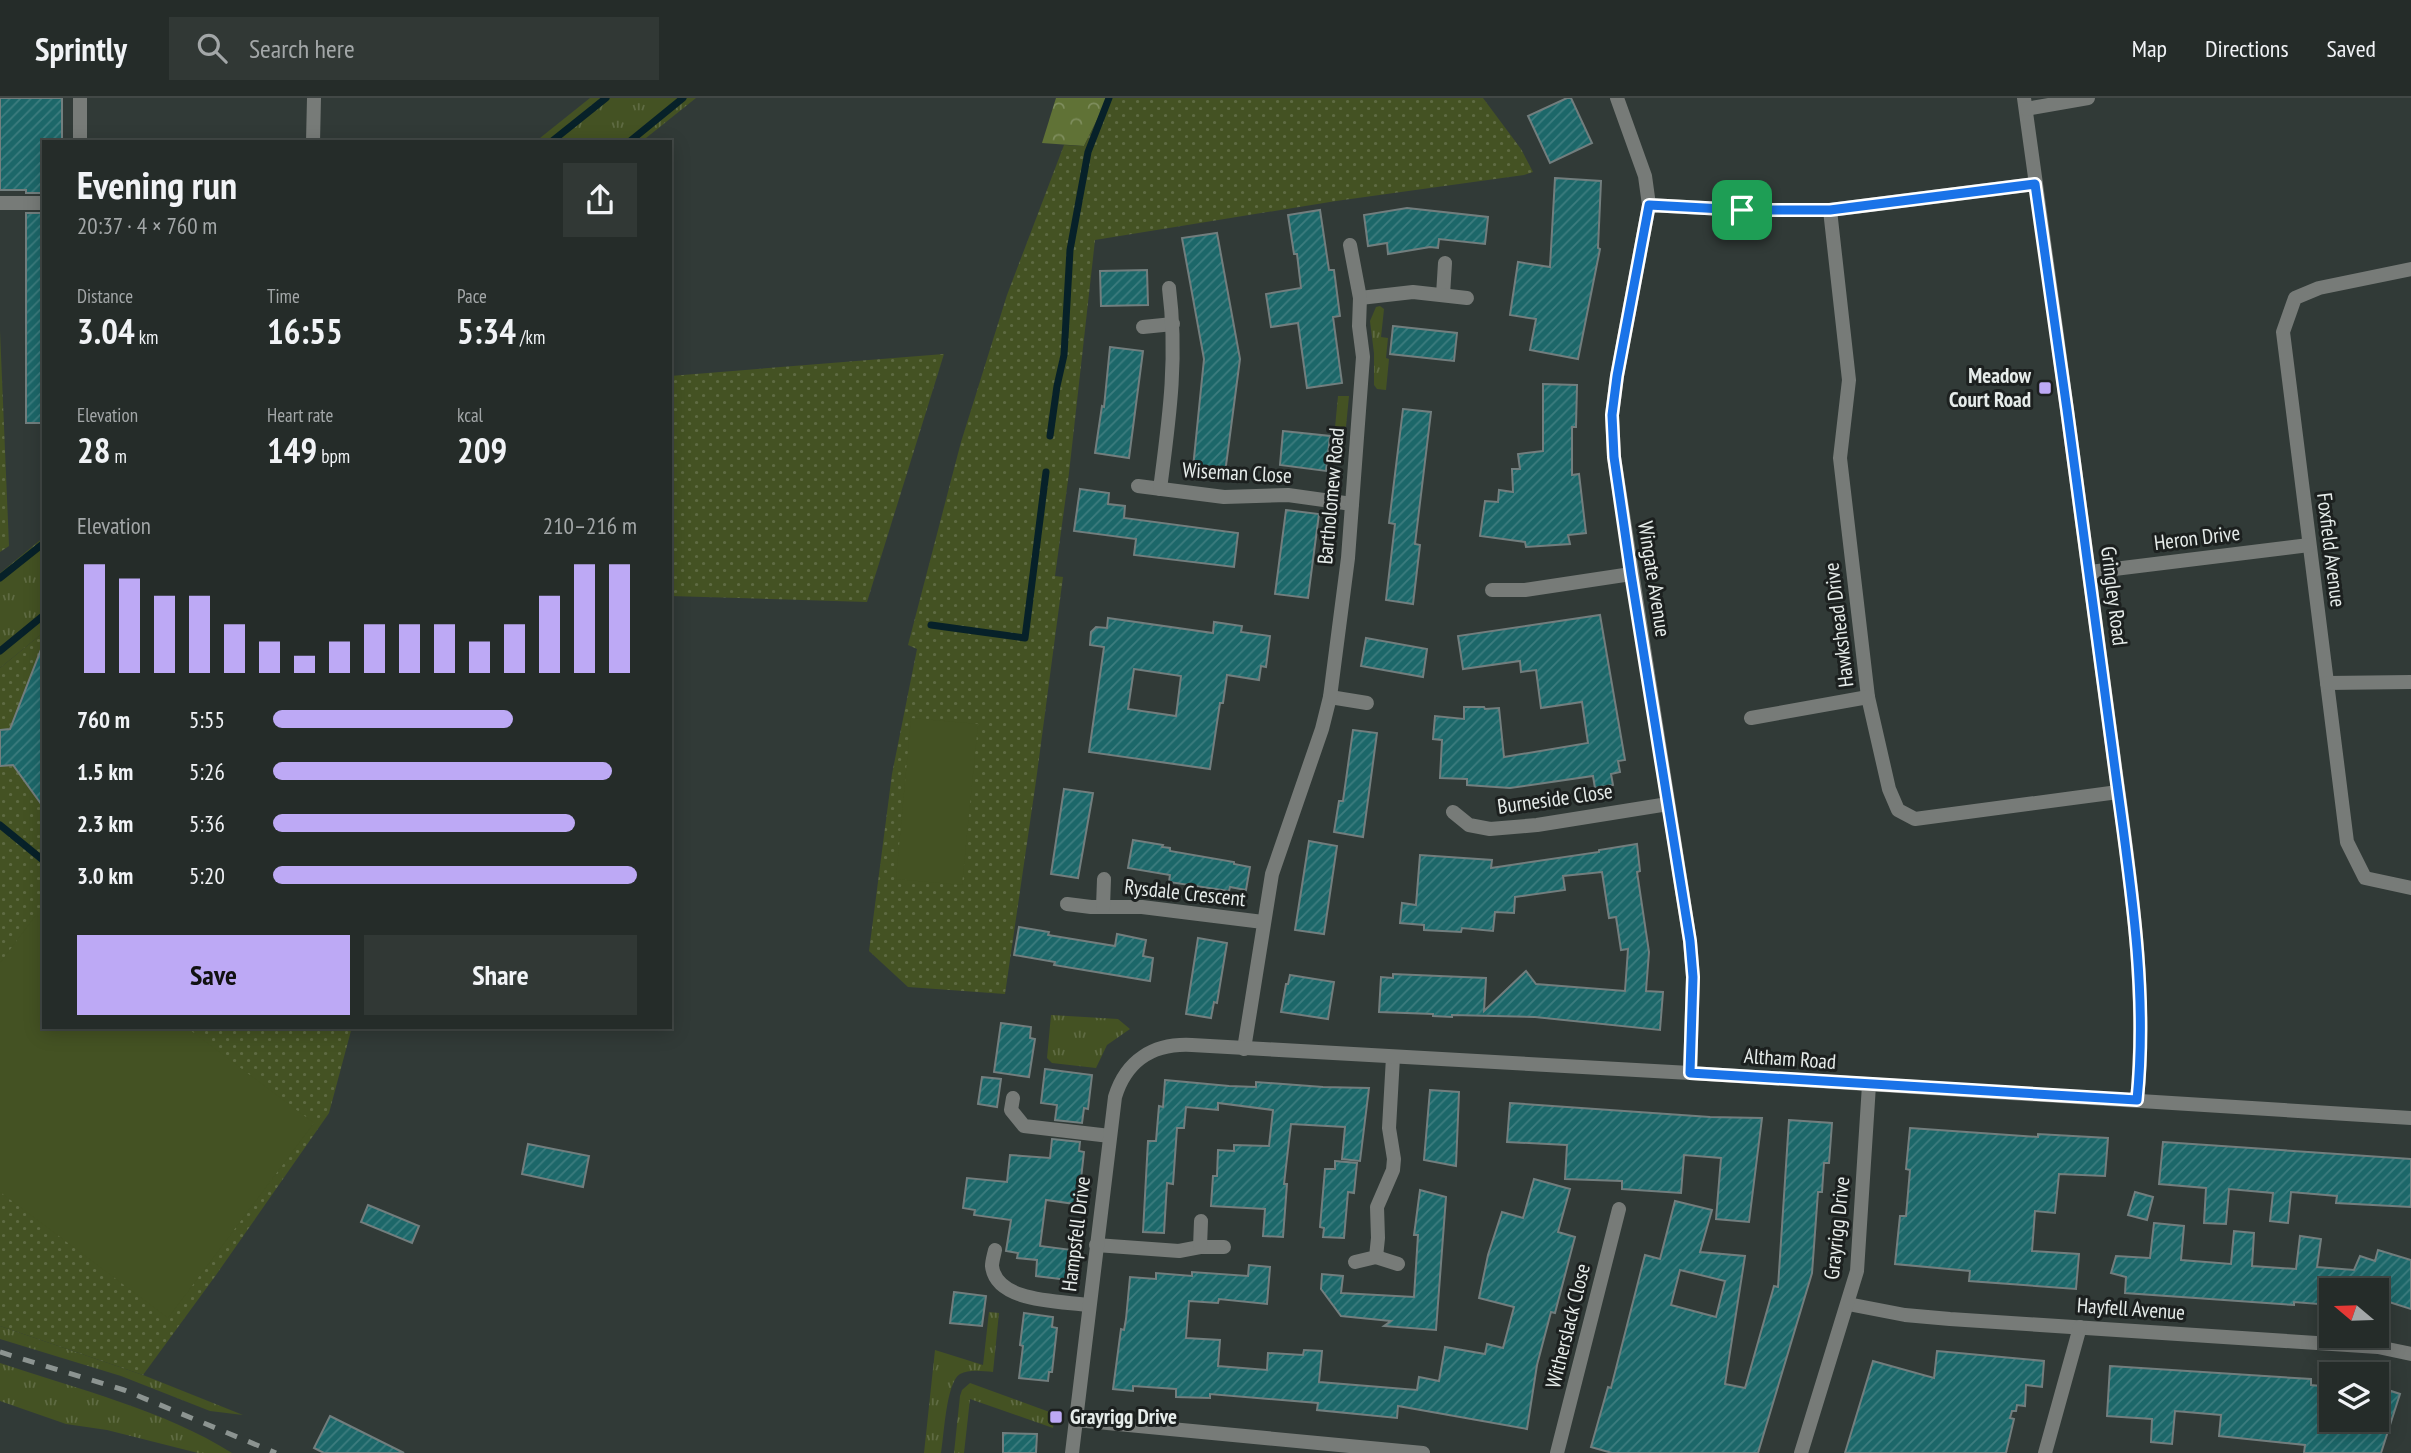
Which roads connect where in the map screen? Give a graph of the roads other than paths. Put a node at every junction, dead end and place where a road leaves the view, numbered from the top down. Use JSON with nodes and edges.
{"nodes":[{"id":1,"x":80,"y":98,"type":"edge"},
{"id":2,"x":314,"y":98,"type":"edge"},
{"id":3,"x":1617,"y":98,"type":"edge"},
{"id":4,"x":2088,"y":98,"type":"edge"},
{"id":5,"x":2025,"y":103,"type":"edge"},
{"id":6,"x":80,"y":140,"type":"edge"},
{"id":7,"x":313,"y":140,"type":"edge"},
{"id":8,"x":2035,"y":184,"type":"junction"},
{"id":9,"x":0,"y":203,"type":"edge"},
{"id":10,"x":42,"y":203,"type":"edge"},
{"id":11,"x":1649,"y":205,"type":"junction"},
{"id":12,"x":1830,"y":210,"type":"junction"},
{"id":13,"x":1350,"y":245,"type":"dead end"},
{"id":14,"x":1446,"y":263,"type":"dead end"},
{"id":15,"x":2411,"y":269,"type":"edge"},
{"id":16,"x":1169,"y":288,"type":"dead end"},
{"id":17,"x":1443,"y":295,"type":"junction"},
{"id":18,"x":1360,"y":298,"type":"junction"},
{"id":19,"x":1467,"y":298,"type":"dead end"},
{"id":20,"x":1173,"y":324,"type":"junction"},
{"id":21,"x":1143,"y":327,"type":"dead end"},
{"id":22,"x":1138,"y":486,"type":"dead end"},
{"id":23,"x":1160,"y":489,"type":"junction"},
{"id":24,"x":1352,"y":504,"type":"junction"},
{"id":25,"x":2309,"y":545,"type":"junction"},
{"id":26,"x":2090,"y":572,"type":"junction"},
{"id":27,"x":1631,"y":574,"type":"junction"},
{"id":28,"x":1492,"y":590,"type":"dead end"},
{"id":29,"x":2411,"y":682,"type":"edge"},
{"id":30,"x":2327,"y":683,"type":"junction"},
{"id":31,"x":1329,"y":697,"type":"junction"},
{"id":32,"x":1868,"y":697,"type":"junction"},
{"id":33,"x":1367,"y":703,"type":"dead end"},
{"id":34,"x":1751,"y":718,"type":"dead end"},
{"id":35,"x":2118,"y":792,"type":"junction"},
{"id":36,"x":1668,"y":804,"type":"junction"},
{"id":37,"x":1453,"y":812,"type":"dead end"},
{"id":38,"x":1104,"y":879,"type":"dead end"},
{"id":39,"x":2411,"y":888,"type":"edge"},
{"id":40,"x":1067,"y":904,"type":"dead end"},
{"id":41,"x":1103,"y":907,"type":"junction"},
{"id":42,"x":1264,"y":922,"type":"junction"},
{"id":43,"x":1167,"y":1047,"type":"joint"},
{"id":44,"x":1244,"y":1049,"type":"junction"},
{"id":45,"x":1393,"y":1057,"type":"junction"},
{"id":46,"x":1690,"y":1073,"type":"junction"},
{"id":47,"x":1869,"y":1085,"type":"junction"},
{"id":48,"x":1013,"y":1098,"type":"dead end"},
{"id":49,"x":2137,"y":1100,"type":"junction"},
{"id":50,"x":2411,"y":1118,"type":"edge"},
{"id":51,"x":1110,"y":1136,"type":"junction"},
{"id":52,"x":1619,"y":1209,"type":"dead end"},
{"id":53,"x":1201,"y":1221,"type":"dead end"},
{"id":54,"x":1096,"y":1245,"type":"junction"},
{"id":55,"x":1200,"y":1247,"type":"junction"},
{"id":56,"x":1224,"y":1247,"type":"dead end"},
{"id":57,"x":995,"y":1250,"type":"dead end"},
{"id":58,"x":1376,"y":1257,"type":"junction"},
{"id":59,"x":1355,"y":1262,"type":"dead end"},
{"id":60,"x":1398,"y":1264,"type":"dead end"},
{"id":61,"x":1848,"y":1304,"type":"junction"},
{"id":62,"x":1088,"y":1305,"type":"junction"},
{"id":63,"x":2080,"y":1327,"type":"junction"},
{"id":64,"x":2411,"y":1354,"type":"edge"},
{"id":65,"x":1076,"y":1420,"type":"junction"},
{"id":66,"x":1072,"y":1453,"type":"edge"},
{"id":67,"x":1423,"y":1453,"type":"edge"},
{"id":68,"x":1557,"y":1453,"type":"edge"},
{"id":69,"x":1801,"y":1453,"type":"edge"},
{"id":70,"x":2045,"y":1453,"type":"edge"}],
"edges":[{"from":1,"to":6,"type":"street"},
{"from":2,"to":7,"type":"street"},
{"from":3,"to":11,"type":"street","name":"Wingate Avenue"},
{"from":4,"to":5,"type":"street"},
{"from":5,"to":8,"type":"street","name":"Gringley Road"},
{"from":8,"to":12,"type":"street"},
{"from":8,"to":26,"type":"street","name":"Gringley Road"},
{"from":9,"to":10,"type":"street"},
{"from":11,"to":12,"type":"street"},
{"from":11,"to":27,"type":"street","name":"Wingate Avenue"},
{"from":12,"to":32,"type":"street","name":"Hawkshead Drive"},
{"from":13,"to":18,"type":"street","name":"Bartholomew Road"},
{"from":14,"to":17,"type":"street"},
{"from":15,"to":25,"type":"street","name":"Foxfield Avenue"},
{"from":16,"to":20,"type":"street","name":"Wiseman Close"},
{"from":17,"to":18,"type":"street"},
{"from":17,"to":19,"type":"street"},
{"from":18,"to":24,"type":"street","name":"Bartholomew Road"},
{"from":20,"to":21,"type":"street"},
{"from":20,"to":23,"type":"street","name":"Wiseman Close"},
{"from":22,"to":23,"type":"street","name":"Wiseman Close"},
{"from":23,"to":24,"type":"street","name":"Wiseman Close"},
{"from":24,"to":31,"type":"street","name":"Bartholomew Road"},
{"from":25,"to":26,"type":"street","name":"Heron Drive"},
{"from":25,"to":30,"type":"street","name":"Foxfield Avenue"},
{"from":26,"to":35,"type":"street","name":"Gringley Road"},
{"from":27,"to":28,"type":"street"},
{"from":27,"to":36,"type":"street","name":"Wingate Avenue"},
{"from":29,"to":30,"type":"street"},
{"from":30,"to":39,"type":"street","name":"Foxfield Avenue"},
{"from":31,"to":33,"type":"street"},
{"from":31,"to":42,"type":"street","name":"Bartholomew Road"},
{"from":32,"to":34,"type":"street"},
{"from":32,"to":35,"type":"street","name":"Hawkshead Drive"},
{"from":35,"to":49,"type":"street","name":"Gringley Road"},
{"from":36,"to":37,"type":"street","name":"Burneside Close"},
{"from":36,"to":46,"type":"street","name":"Wingate Avenue"},
{"from":38,"to":41,"type":"street","name":"Rysdale Crescent"},
{"from":40,"to":41,"type":"street","name":"Rysdale Crescent"},
{"from":41,"to":42,"type":"street","name":"Rysdale Crescent"},
{"from":42,"to":44,"type":"street","name":"Bartholomew Road"},
{"from":43,"to":44,"type":"street","name":"Altham Road"},
{"from":43,"to":51,"type":"street","name":"Hampsfell Drive"},
{"from":44,"to":45,"type":"street","name":"Altham Road"},
{"from":45,"to":46,"type":"street","name":"Altham Road"},
{"from":45,"to":58,"type":"street"},
{"from":46,"to":47,"type":"street","name":"Altham Road"},
{"from":47,"to":49,"type":"street","name":"Altham Road"},
{"from":47,"to":61,"type":"street","name":"Grayrigg Drive"},
{"from":48,"to":51,"type":"street"},
{"from":49,"to":50,"type":"street","name":"Altham Road"},
{"from":51,"to":54,"type":"street","name":"Hampsfell Drive"},
{"from":52,"to":68,"type":"street","name":"Witherslack Close"},
{"from":53,"to":55,"type":"street"},
{"from":54,"to":55,"type":"street"},
{"from":54,"to":62,"type":"street","name":"Hampsfell Drive"},
{"from":55,"to":56,"type":"street"},
{"from":57,"to":62,"type":"street"},
{"from":58,"to":59,"type":"street"},
{"from":58,"to":60,"type":"street"},
{"from":61,"to":63,"type":"street","name":"Hayfell Avenue"},
{"from":61,"to":69,"type":"street","name":"Grayrigg Drive"},
{"from":62,"to":65,"type":"street","name":"Hampsfell Drive"},
{"from":63,"to":64,"type":"street","name":"Hayfell Avenue"},
{"from":63,"to":70,"type":"street"},
{"from":65,"to":66,"type":"street","name":"Hampsfell Drive"},
{"from":65,"to":67,"type":"street"}]}
